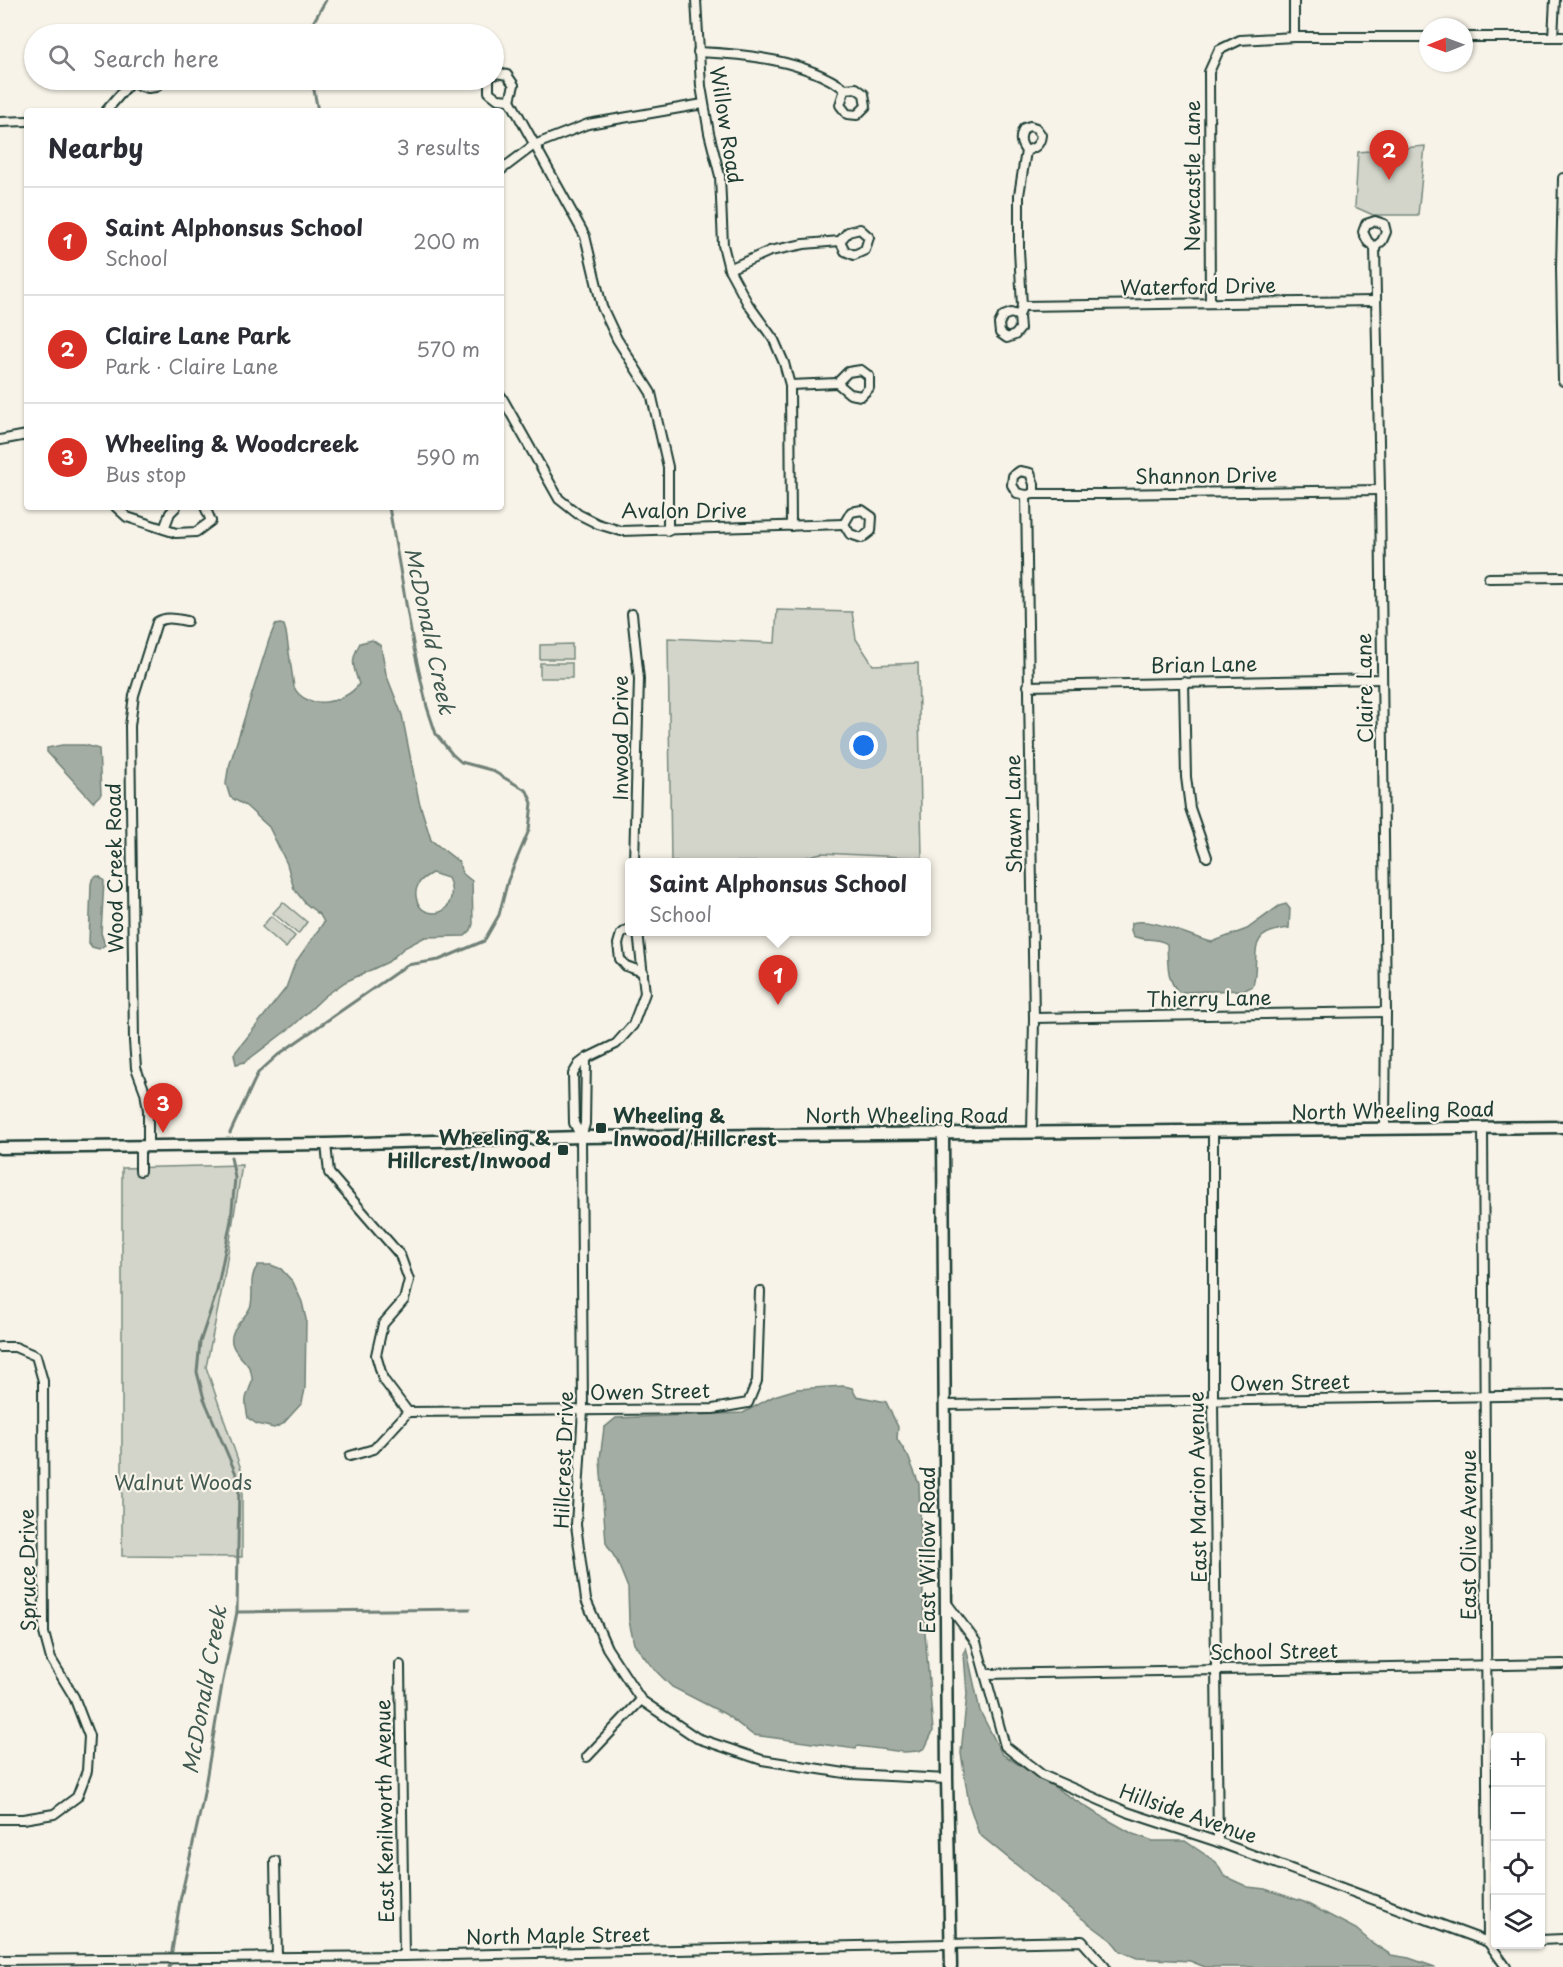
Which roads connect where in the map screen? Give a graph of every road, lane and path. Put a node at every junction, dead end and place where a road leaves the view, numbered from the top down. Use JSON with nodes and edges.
{"nodes":[{"id":1,"x":696,"y":0,"type":"edge"},
{"id":2,"x":1294,"y":0,"type":"edge"},
{"id":3,"x":1555,"y":0,"type":"edge"},
{"id":4,"x":1294,"y":37,"type":"junction"},
{"id":5,"x":1419,"y":37,"type":"edge"},
{"id":6,"x":1473,"y":37,"type":"edge"},
{"id":7,"x":1553,"y":37,"type":"junction"},
{"id":8,"x":1563,"y":38,"type":"edge"},
{"id":9,"x":698,"y":52,"type":"junction"},
{"id":10,"x":504,"y":74,"type":"edge"},
{"id":11,"x":845,"y":89,"type":"dead end"},
{"id":12,"x":123,"y":90,"type":"edge"},
{"id":13,"x":489,"y":90,"type":"edge"},
{"id":14,"x":510,"y":100,"type":"junction"},
{"id":15,"x":703,"y":104,"type":"junction"},
{"id":16,"x":108,"y":108,"type":"edge"},
{"id":17,"x":24,"y":121,"type":"edge"},
{"id":18,"x":0,"y":122,"type":"edge"},
{"id":19,"x":534,"y":145,"type":"junction"},
{"id":20,"x":1026,"y":152,"type":"dead end"},
{"id":21,"x":504,"y":168,"type":"edge"},
{"id":22,"x":1563,"y":178,"type":"edge"},
{"id":23,"x":840,"y":241,"type":"dead end"},
{"id":24,"x":1375,"y":247,"type":"dead end"},
{"id":25,"x":1562,"y":268,"type":"edge"},
{"id":26,"x":729,"y":269,"type":"junction"},
{"id":27,"x":1375,"y":301,"type":"junction"},
{"id":28,"x":1210,"y":303,"type":"junction"},
{"id":29,"x":1022,"y":306,"type":"junction"},
{"id":30,"x":1019,"y":316,"type":"dead end"},
{"id":31,"x":1563,"y":381,"type":"edge"},
{"id":32,"x":837,"y":383,"type":"dead end"},
{"id":33,"x":790,"y":385,"type":"junction"},
{"id":34,"x":504,"y":401,"type":"edge"},
{"id":35,"x":24,"y":436,"type":"edge"},
{"id":36,"x":0,"y":440,"type":"edge"},
{"id":37,"x":1380,"y":490,"type":"junction"},
{"id":38,"x":1030,"y":494,"type":"joint"},
{"id":39,"x":119,"y":510,"type":"edge"},
{"id":40,"x":173,"y":510,"type":"edge"},
{"id":41,"x":206,"y":510,"type":"edge"},
{"id":42,"x":844,"y":525,"type":"dead end"},
{"id":43,"x":791,"y":526,"type":"junction"},
{"id":44,"x":164,"y":529,"type":"junction"},
{"id":45,"x":668,"y":531,"type":"junction"},
{"id":46,"x":1563,"y":577,"type":"edge"},
{"id":47,"x":1489,"y":578,"type":"dead end"},
{"id":48,"x":632,"y":614,"type":"dead end"},
{"id":49,"x":187,"y":621,"type":"dead end"},
{"id":50,"x":1381,"y":679,"type":"junction"},
{"id":51,"x":1184,"y":682,"type":"junction"},
{"id":52,"x":1028,"y":686,"type":"junction"},
{"id":53,"x":1207,"y":857,"type":"dead end"},
{"id":54,"x":634,"y":858,"type":"edge"},
{"id":55,"x":625,"y":931,"type":"edge"},
{"id":56,"x":638,"y":936,"type":"edge"},
{"id":57,"x":643,"y":972,"type":"junction"},
{"id":58,"x":1386,"y":1012,"type":"junction"},
{"id":59,"x":1034,"y":1018,"type":"junction"},
{"id":60,"x":1563,"y":1127,"type":"edge"},
{"id":61,"x":1483,"y":1128,"type":"junction"},
{"id":62,"x":1385,"y":1129,"type":"junction"},
{"id":63,"x":1213,"y":1131,"type":"junction"},
{"id":64,"x":1032,"y":1133,"type":"junction"},
{"id":65,"x":943,"y":1134,"type":"junction"},
{"id":66,"x":581,"y":1137,"type":"junction"},
{"id":67,"x":326,"y":1144,"type":"junction"},
{"id":68,"x":144,"y":1145,"type":"junction"},
{"id":69,"x":0,"y":1148,"type":"edge"},
{"id":70,"x":140,"y":1171,"type":"dead end"},
{"id":71,"x":760,"y":1291,"type":"dead end"},
{"id":72,"x":0,"y":1347,"type":"edge"},
{"id":73,"x":1563,"y":1395,"type":"edge"},
{"id":74,"x":1485,"y":1396,"type":"junction"},
{"id":75,"x":1213,"y":1401,"type":"junction"},
{"id":76,"x":946,"y":1405,"type":"junction"},
{"id":77,"x":583,"y":1410,"type":"junction"},
{"id":78,"x":408,"y":1412,"type":"junction"},
{"id":79,"x":350,"y":1456,"type":"dead end"},
{"id":80,"x":946,"y":1602,"type":"junction"},
{"id":81,"x":1563,"y":1664,"type":"edge"},
{"id":82,"x":400,"y":1665,"type":"dead end"},
{"id":83,"x":1486,"y":1665,"type":"junction"},
{"id":84,"x":1217,"y":1670,"type":"junction"},
{"id":85,"x":986,"y":1674,"type":"junction"},
{"id":86,"x":641,"y":1700,"type":"junction"},
{"id":87,"x":587,"y":1757,"type":"dead end"},
{"id":88,"x":947,"y":1779,"type":"junction"},
{"id":89,"x":0,"y":1819,"type":"edge"},
{"id":90,"x":1218,"y":1842,"type":"junction"},
{"id":91,"x":275,"y":1861,"type":"dead end"},
{"id":92,"x":1491,"y":1896,"type":"edge"},
{"id":93,"x":1563,"y":1939,"type":"edge"},
{"id":94,"x":1545,"y":1940,"type":"edge"},
{"id":95,"x":1491,"y":1942,"type":"edge"},
{"id":96,"x":950,"y":1945,"type":"junction"},
{"id":97,"x":1496,"y":1949,"type":"edge"},
{"id":98,"x":404,"y":1956,"type":"junction"},
{"id":99,"x":277,"y":1957,"type":"junction"},
{"id":100,"x":0,"y":1960,"type":"edge"},
{"id":101,"x":951,"y":1967,"type":"edge"},
{"id":102,"x":1105,"y":1967,"type":"edge"},
{"id":103,"x":1506,"y":1967,"type":"edge"}],
"edges":[{"from":1,"to":9,"type":"street","name":"Willow Road"},
{"from":2,"to":4,"type":"street"},
{"from":3,"to":7,"type":"street"},
{"from":4,"to":5,"type":"street"},
{"from":4,"to":28,"type":"street","name":"Newcastle Lane"},
{"from":6,"to":7,"type":"street"},
{"from":7,"to":8,"type":"street"},
{"from":9,"to":11,"type":"street"},
{"from":9,"to":15,"type":"street","name":"Willow Road"},
{"from":10,"to":14,"type":"street"},
{"from":12,"to":16,"type":"street"},
{"from":13,"to":14,"type":"street"},
{"from":14,"to":19,"type":"street"},
{"from":15,"to":19,"type":"street"},
{"from":15,"to":26,"type":"street","name":"Willow Road"},
{"from":17,"to":18,"type":"street"},
{"from":19,"to":21,"type":"street"},
{"from":19,"to":45,"type":"street"},
{"from":20,"to":29,"type":"street"},
{"from":22,"to":25,"type":"street"},
{"from":23,"to":26,"type":"street"},
{"from":24,"to":27,"type":"street","name":"Claire Lane"},
{"from":25,"to":31,"type":"street"},
{"from":26,"to":33,"type":"street","name":"Willow Road"},
{"from":27,"to":28,"type":"street","name":"Waterford Drive"},
{"from":27,"to":37,"type":"street","name":"Claire Lane"},
{"from":28,"to":29,"type":"street","name":"Waterford Drive"},
{"from":29,"to":30,"type":"street"},
{"from":32,"to":33,"type":"street"},
{"from":33,"to":43,"type":"street","name":"Willow Road"},
{"from":34,"to":45,"type":"street","name":"Avalon Drive"},
{"from":35,"to":36,"type":"street"},
{"from":37,"to":38,"type":"street","name":"Shannon Drive"},
{"from":37,"to":50,"type":"street","name":"Claire Lane"},
{"from":38,"to":52,"type":"street","name":"Shawn Lane"},
{"from":39,"to":44,"type":"street"},
{"from":40,"to":44,"type":"street"},
{"from":41,"to":44,"type":"street"},
{"from":42,"to":43,"type":"street","name":"Avalon Drive"},
{"from":43,"to":45,"type":"street","name":"Avalon Drive"},
{"from":46,"to":47,"type":"street"},
{"from":48,"to":54,"type":"street","name":"Inwood Drive"},
{"from":49,"to":68,"type":"street","name":"Wood Creek Road"},
{"from":50,"to":51,"type":"street","name":"Brian Lane"},
{"from":50,"to":58,"type":"street","name":"Claire Lane"},
{"from":51,"to":52,"type":"street","name":"Brian Lane"},
{"from":51,"to":53,"type":"street"},
{"from":52,"to":59,"type":"street","name":"Shawn Lane"},
{"from":55,"to":57,"type":"street"},
{"from":56,"to":57,"type":"street"},
{"from":57,"to":66,"type":"street"},
{"from":58,"to":59,"type":"street","name":"Thierry Lane"},
{"from":58,"to":62,"type":"street","name":"Claire Lane"},
{"from":59,"to":64,"type":"street","name":"Shawn Lane"},
{"from":60,"to":61,"type":"main road","name":"North Wheeling Road"},
{"from":61,"to":62,"type":"main road","name":"North Wheeling Road"},
{"from":61,"to":74,"type":"street","name":"East Olive Avenue"},
{"from":62,"to":63,"type":"main road","name":"North Wheeling Road"},
{"from":63,"to":64,"type":"main road","name":"North Wheeling Road"},
{"from":63,"to":75,"type":"street","name":"East Marion Avenue"},
{"from":64,"to":65,"type":"main road","name":"North Wheeling Road"},
{"from":65,"to":66,"type":"main road","name":"North Wheeling Road"},
{"from":65,"to":76,"type":"main road","name":"East Willow Road"},
{"from":66,"to":67,"type":"main road","name":"North Wheeling Road"},
{"from":66,"to":77,"type":"street","name":"Hillcrest Drive"},
{"from":67,"to":68,"type":"main road","name":"North Wheeling Road"},
{"from":67,"to":78,"type":"street"},
{"from":68,"to":69,"type":"main road","name":"North Wheeling Road"},
{"from":68,"to":70,"type":"street"},
{"from":71,"to":77,"type":"street","name":"Owen Street"},
{"from":72,"to":89,"type":"street","name":"Spruce Drive"},
{"from":73,"to":74,"type":"street","name":"Owen Street"},
{"from":74,"to":75,"type":"street","name":"Owen Street"},
{"from":74,"to":83,"type":"street","name":"East Olive Avenue"},
{"from":75,"to":76,"type":"street","name":"Owen Street"},
{"from":75,"to":84,"type":"street","name":"East Marion Avenue"},
{"from":76,"to":80,"type":"main road","name":"East Willow Road"},
{"from":77,"to":78,"type":"street","name":"Owen Street"},
{"from":77,"to":86,"type":"street","name":"Hillcrest Drive"},
{"from":78,"to":79,"type":"street"},
{"from":80,"to":85,"type":"street","name":"Hillside Avenue"},
{"from":80,"to":88,"type":"main road","name":"East Willow Road"},
{"from":81,"to":83,"type":"street","name":"School Street"},
{"from":82,"to":98,"type":"street","name":"East Kenilworth Avenue"},
{"from":83,"to":84,"type":"street","name":"School Street"},
{"from":83,"to":92,"type":"street","name":"East Olive Avenue"},
{"from":84,"to":85,"type":"street","name":"School Street"},
{"from":84,"to":90,"type":"street","name":"East Marion Avenue"},
{"from":85,"to":90,"type":"street","name":"Hillside Avenue"},
{"from":86,"to":87,"type":"street"},
{"from":86,"to":88,"type":"street","name":"Hillcrest Drive"},
{"from":88,"to":96,"type":"main road","name":"East Willow Road"},
{"from":90,"to":95,"type":"street","name":"Hillside Avenue"},
{"from":91,"to":99,"type":"street"},
{"from":93,"to":94,"type":"street"},
{"from":96,"to":98,"type":"street","name":"North Maple Street"},
{"from":96,"to":101,"type":"main road","name":"East Willow Road"},
{"from":96,"to":102,"type":"street","name":"North Maple Street"},
{"from":97,"to":103,"type":"street"},
{"from":98,"to":99,"type":"street","name":"North Maple Street"},
{"from":99,"to":100,"type":"street","name":"North Maple Street"}]}
